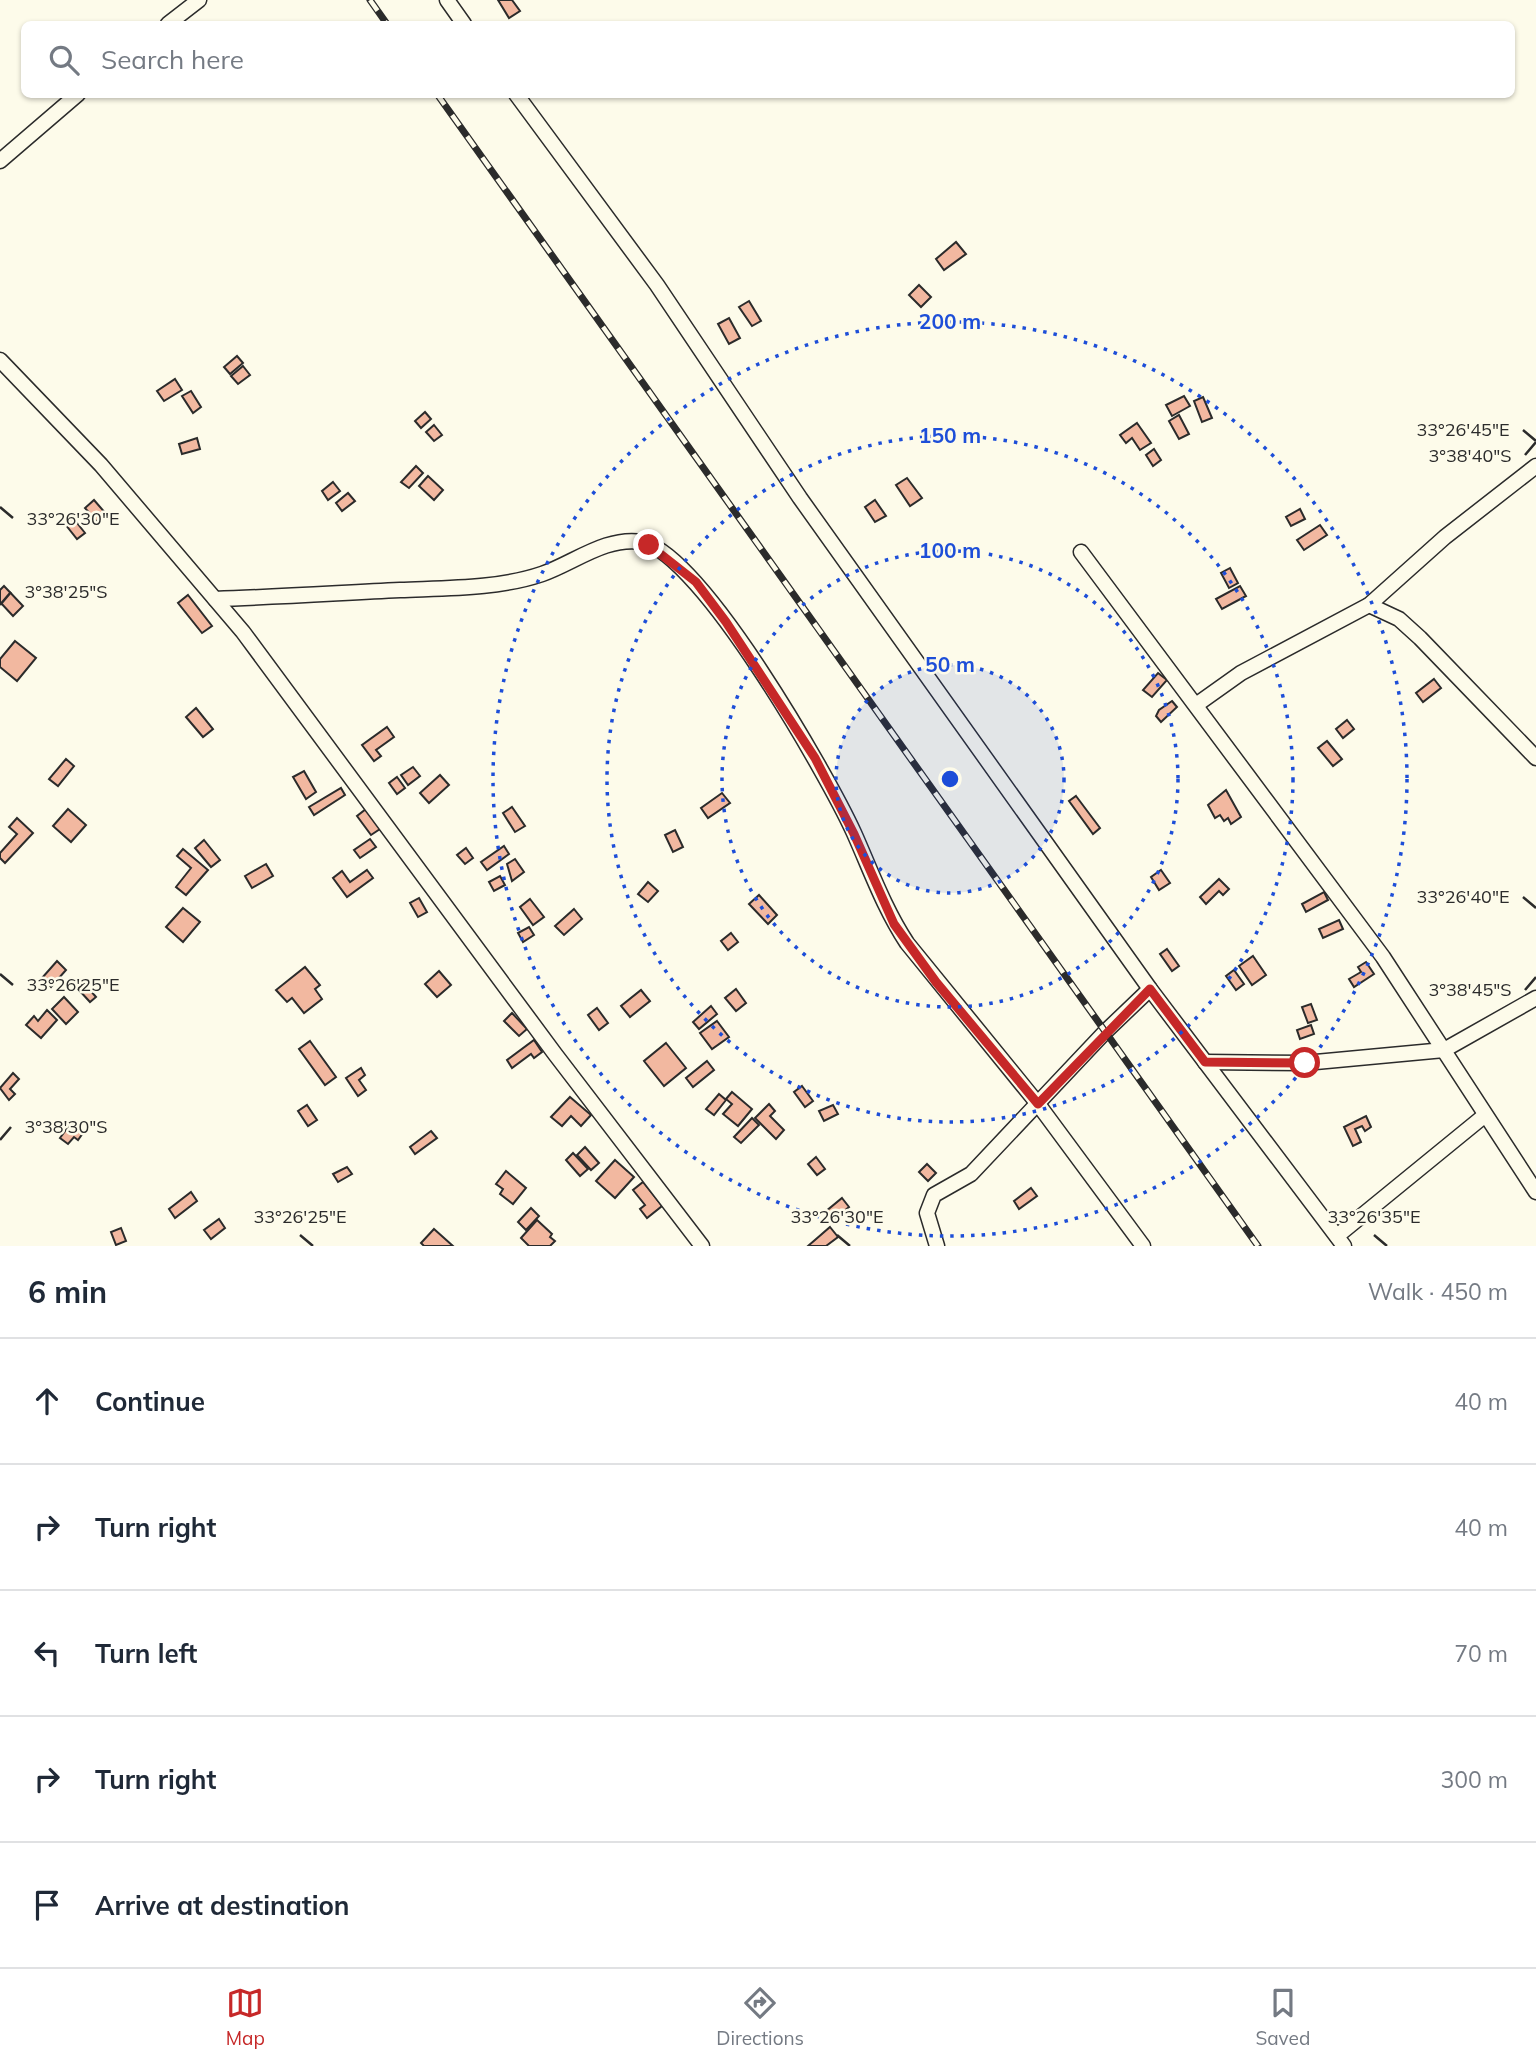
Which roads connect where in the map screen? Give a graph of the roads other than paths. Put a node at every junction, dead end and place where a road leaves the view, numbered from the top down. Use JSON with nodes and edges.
{"nodes":[{"id":1,"x":199,"y":0,"type":"edge"},
{"id":2,"x":447,"y":0,"type":"edge"},
{"id":3,"x":172,"y":21,"type":"edge"},
{"id":4,"x":462,"y":21,"type":"edge"},
{"id":5,"x":73,"y":98,"type":"edge"},
{"id":6,"x":519,"y":98,"type":"edge"},
{"id":7,"x":0,"y":161,"type":"edge"},
{"id":8,"x":0,"y":360,"type":"edge"},
{"id":9,"x":1536,"y":466,"type":"edge"},
{"id":10,"x":1081,"y":552,"type":"dead end"},
{"id":11,"x":215,"y":599,"type":"junction"},
{"id":12,"x":1369,"y":605,"type":"junction"},
{"id":13,"x":1196,"y":705,"type":"junction"},
{"id":14,"x":1536,"y":758,"type":"edge"},
{"id":15,"x":1150,"y":989,"type":"junction"},
{"id":16,"x":1536,"y":998,"type":"edge"},
{"id":17,"x":1444,"y":1050,"type":"junction"},
{"id":18,"x":1205,"y":1062,"type":"junction"},
{"id":19,"x":1038,"y":1104,"type":"junction"},
{"id":20,"x":1484,"y":1116,"type":"junction"},
{"id":21,"x":1536,"y":1192,"type":"edge"},
{"id":22,"x":1340,"y":1241,"type":"edge"},
{"id":23,"x":702,"y":1246,"type":"edge"},
{"id":24,"x":937,"y":1246,"type":"edge"},
{"id":25,"x":1143,"y":1246,"type":"edge"}],
"edges":[{"from":1,"to":3,"type":"street"},
{"from":2,"to":4,"type":"street"},
{"from":5,"to":7,"type":"street"},
{"from":6,"to":15,"type":"street"},
{"from":8,"to":11,"type":"street"},
{"from":9,"to":12,"type":"street"},
{"from":10,"to":13,"type":"street"},
{"from":11,"to":19,"type":"street"},
{"from":11,"to":23,"type":"street"},
{"from":12,"to":13,"type":"street"},
{"from":12,"to":14,"type":"street"},
{"from":13,"to":17,"type":"street"},
{"from":15,"to":18,"type":"street"},
{"from":15,"to":19,"type":"street"},
{"from":16,"to":17,"type":"street"},
{"from":17,"to":18,"type":"street"},
{"from":17,"to":20,"type":"street"},
{"from":18,"to":22,"type":"street"},
{"from":19,"to":24,"type":"street"},
{"from":19,"to":25,"type":"street"},
{"from":20,"to":21,"type":"street"},
{"from":20,"to":22,"type":"street"}]}
